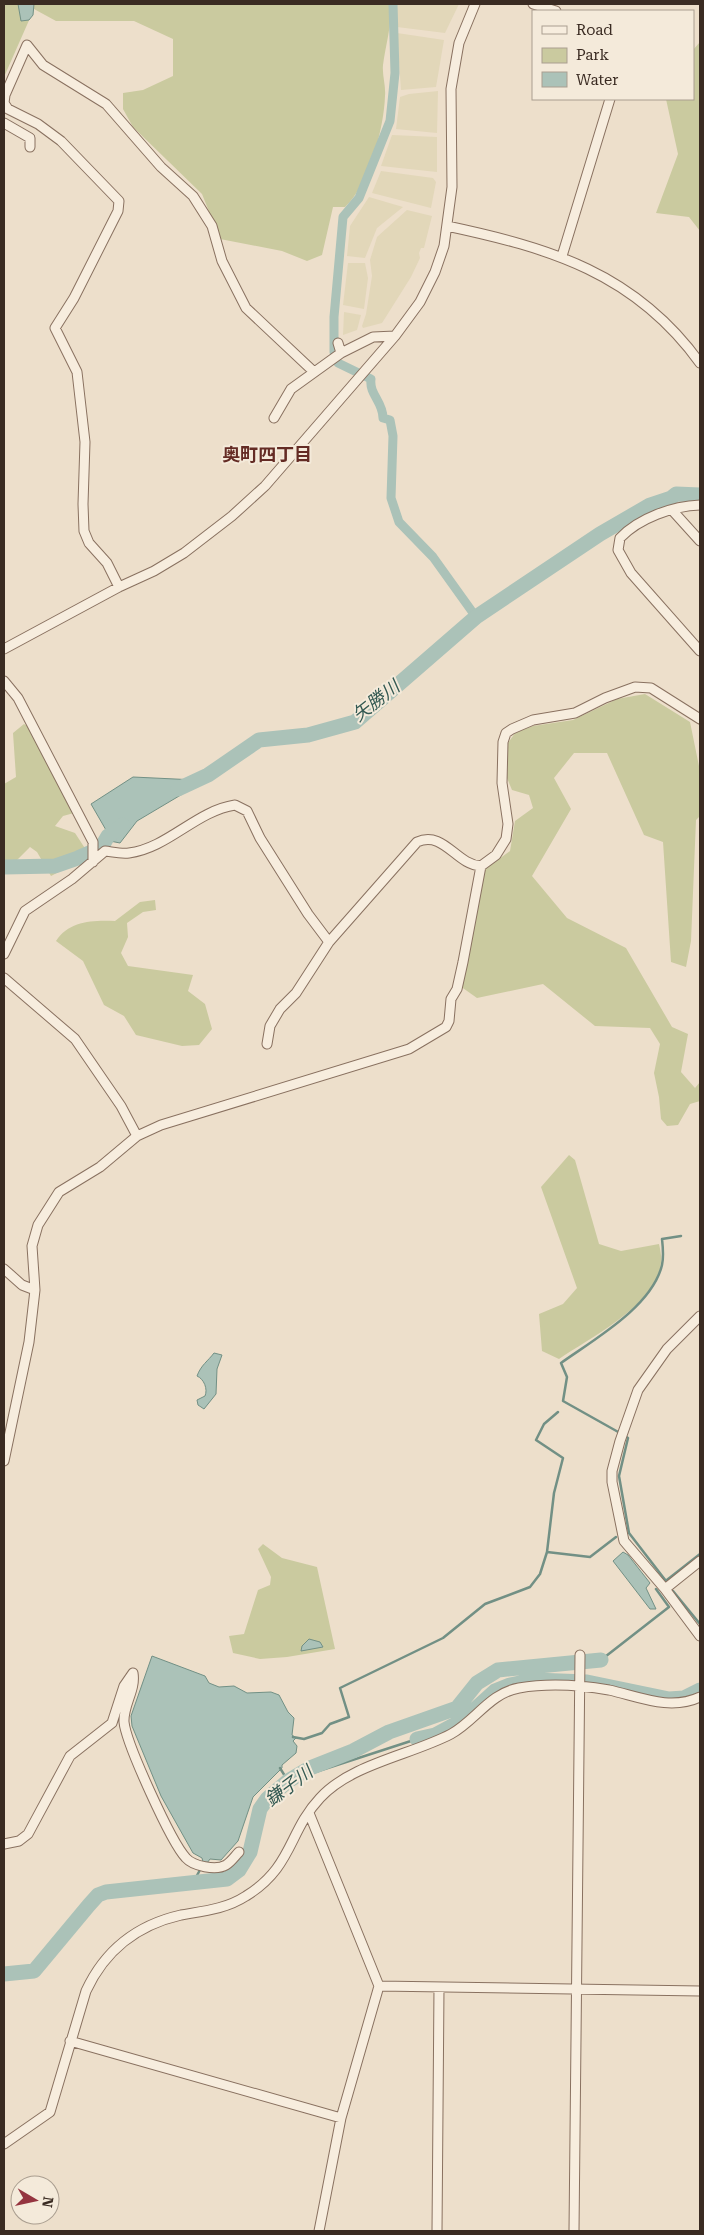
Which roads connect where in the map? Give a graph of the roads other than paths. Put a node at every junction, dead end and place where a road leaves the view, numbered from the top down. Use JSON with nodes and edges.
{"nodes":[{"id":1,"x":475,"y":4,"type":"edge"},
{"id":2,"x":533,"y":4,"type":"edge"},
{"id":3,"x":553,"y":10,"type":"edge"},
{"id":4,"x":610,"y":100,"type":"edge"},
{"id":5,"x":4,"y":123,"type":"edge"},
{"id":6,"x":30,"y":147,"type":"dead end"},
{"id":7,"x":447,"y":226,"type":"junction"},
{"id":8,"x":562,"y":256,"type":"junction"},
{"id":9,"x":395,"y":336,"type":"junction"},
{"id":10,"x":338,"y":342,"type":"dead end"},
{"id":11,"x":696,"y":349,"type":"edge"},
{"id":12,"x":341,"y":353,"type":"junction"},
{"id":13,"x":700,"y":362,"type":"edge"},
{"id":14,"x":313,"y":371,"type":"junction"},
{"id":15,"x":274,"y":418,"type":"dead end"},
{"id":16,"x":700,"y":505,"type":"edge"},
{"id":17,"x":672,"y":510,"type":"junction"},
{"id":18,"x":700,"y":541,"type":"edge"},
{"id":19,"x":119,"y":587,"type":"junction"},
{"id":20,"x":4,"y":649,"type":"edge"},
{"id":21,"x":700,"y":651,"type":"edge"},
{"id":22,"x":4,"y":681,"type":"edge"},
{"id":23,"x":700,"y":719,"type":"edge"},
{"id":24,"x":93,"y":862,"type":"junction"},
{"id":25,"x":481,"y":866,"type":"junction"},
{"id":26,"x":328,"y":942,"type":"junction"},
{"id":27,"x":4,"y":954,"type":"edge"},
{"id":28,"x":4,"y":978,"type":"edge"},
{"id":29,"x":267,"y":1044,"type":"dead end"},
{"id":30,"x":137,"y":1136,"type":"junction"},
{"id":31,"x":4,"y":1269,"type":"edge"},
{"id":32,"x":35,"y":1290,"type":"junction"},
{"id":33,"x":700,"y":1316,"type":"edge"},
{"id":34,"x":4,"y":1461,"type":"edge"},
{"id":35,"x":700,"y":1561,"type":"edge"},
{"id":36,"x":665,"y":1589,"type":"junction"},
{"id":37,"x":700,"y":1636,"type":"edge"},
{"id":38,"x":580,"y":1655,"type":"dead end"},
{"id":39,"x":578,"y":1686,"type":"junction"},
{"id":40,"x":700,"y":1697,"type":"edge"},
{"id":41,"x":309,"y":1813,"type":"junction"},
{"id":42,"x":4,"y":1844,"type":"edge"},
{"id":43,"x":239,"y":1852,"type":"dead end"},
{"id":44,"x":379,"y":1986,"type":"junction"},
{"id":45,"x":438,"y":1988,"type":"junction"},
{"id":46,"x":576,"y":1989,"type":"junction"},
{"id":47,"x":700,"y":1991,"type":"edge"},
{"id":48,"x":70,"y":2041,"type":"junction"},
{"id":49,"x":342,"y":2118,"type":"junction"},
{"id":50,"x":4,"y":2144,"type":"edge"},
{"id":51,"x":320,"y":2231,"type":"edge"},
{"id":52,"x":437,"y":2231,"type":"edge"},
{"id":53,"x":574,"y":2231,"type":"edge"}],
"edges":[{"from":1,"to":7,"type":"street"},
{"from":2,"to":3,"type":"street"},
{"from":4,"to":8,"type":"street"},
{"from":5,"to":6,"type":"street"},
{"from":7,"to":8,"type":"street"},
{"from":7,"to":9,"type":"street"},
{"from":8,"to":11,"type":"street"},
{"from":9,"to":12,"type":"street"},
{"from":9,"to":19,"type":"street"},
{"from":10,"to":12,"type":"street"},
{"from":11,"to":13,"type":"street"},
{"from":12,"to":14,"type":"street"},
{"from":14,"to":15,"type":"street"},
{"from":14,"to":19,"type":"street"},
{"from":16,"to":17,"type":"street"},
{"from":17,"to":18,"type":"street"},
{"from":17,"to":21,"type":"street"},
{"from":19,"to":20,"type":"street"},
{"from":22,"to":24,"type":"street"},
{"from":23,"to":25,"type":"street"},
{"from":24,"to":26,"type":"street"},
{"from":24,"to":27,"type":"street"},
{"from":25,"to":26,"type":"street"},
{"from":25,"to":30,"type":"street"},
{"from":26,"to":29,"type":"street"},
{"from":28,"to":30,"type":"street"},
{"from":30,"to":32,"type":"street"},
{"from":31,"to":32,"type":"street"},
{"from":32,"to":34,"type":"street"},
{"from":33,"to":36,"type":"street"},
{"from":35,"to":36,"type":"street"},
{"from":36,"to":37,"type":"street"},
{"from":38,"to":39,"type":"street"},
{"from":39,"to":40,"type":"street"},
{"from":39,"to":41,"type":"street"},
{"from":39,"to":46,"type":"street"},
{"from":41,"to":44,"type":"street"},
{"from":41,"to":48,"type":"street"},
{"from":42,"to":43,"type":"street"},
{"from":44,"to":45,"type":"street"},
{"from":44,"to":49,"type":"street"},
{"from":45,"to":46,"type":"street"},
{"from":45,"to":52,"type":"street"},
{"from":46,"to":47,"type":"street"},
{"from":46,"to":53,"type":"street"},
{"from":48,"to":49,"type":"street"},
{"from":48,"to":50,"type":"street"},
{"from":49,"to":51,"type":"street"}]}
